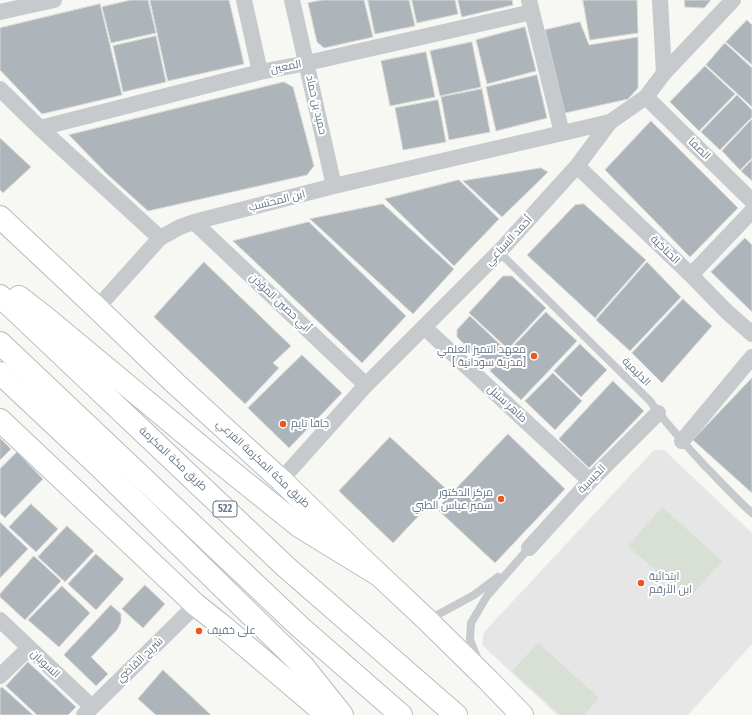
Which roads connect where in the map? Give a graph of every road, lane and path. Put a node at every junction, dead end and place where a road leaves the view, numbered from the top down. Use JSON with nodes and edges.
{"nodes":[{"id":1,"x":54,"y":0,"type":"edge"},
{"id":2,"x":244,"y":0,"type":"edge"},
{"id":3,"x":292,"y":0,"type":"edge"},
{"id":4,"x":660,"y":0,"type":"edge"},
{"id":5,"x":733,"y":0,"type":"edge"},
{"id":6,"x":531,"y":6,"type":"edge"},
{"id":7,"x":0,"y":12,"type":"edge"},
{"id":8,"x":307,"y":63,"type":"junction"},
{"id":9,"x":260,"y":72,"type":"junction"},
{"id":10,"x":664,"y":73,"type":"junction"},
{"id":11,"x":0,"y":89,"type":"edge"},
{"id":12,"x":646,"y":97,"type":"junction"},
{"id":13,"x":610,"y":122,"type":"junction"},
{"id":14,"x":40,"y":128,"type":"junction"},
{"id":15,"x":562,"y":133,"type":"junction"},
{"id":16,"x":577,"y":166,"type":"junction"},
{"id":17,"x":334,"y":186,"type":"junction"},
{"id":18,"x":752,"y":201,"type":"edge"},
{"id":19,"x":752,"y":211,"type":"edge"},
{"id":20,"x":0,"y":217,"type":"edge"},
{"id":21,"x":194,"y":222,"type":"junction"},
{"id":22,"x":160,"y":238,"type":"junction"},
{"id":23,"x":499,"y":252,"type":"junction"},
{"id":24,"x":691,"y":275,"type":"junction"},
{"id":25,"x":0,"y":282,"type":"edge"},
{"id":26,"x":0,"y":296,"type":"edge"},
{"id":27,"x":97,"y":308,"type":"junction"},
{"id":28,"x":424,"y":327,"type":"junction"},
{"id":29,"x":752,"y":334,"type":"edge"},
{"id":30,"x":0,"y":343,"type":"edge"},
{"id":31,"x":752,"y":357,"type":"edge"},
{"id":32,"x":0,"y":373,"type":"edge"},
{"id":33,"x":366,"y":385,"type":"junction"},
{"id":34,"x":658,"y":413,"type":"junction"},
{"id":35,"x":0,"y":420,"type":"edge"},
{"id":36,"x":682,"y":441,"type":"junction"},
{"id":37,"x":281,"y":480,"type":"junction"},
{"id":38,"x":590,"y":481,"type":"junction"},
{"id":39,"x":752,"y":513,"type":"edge"},
{"id":40,"x":529,"y":548,"type":"junction"},
{"id":41,"x":379,"y":575,"type":"junction"},
{"id":42,"x":196,"y":604,"type":"junction"},
{"id":43,"x":0,"y":620,"type":"edge"},
{"id":44,"x":427,"y":620,"type":"junction"},
{"id":45,"x":29,"y":648,"type":"junction"},
{"id":46,"x":304,"y":666,"type":"junction"},
{"id":47,"x":0,"y":676,"type":"edge"},
{"id":48,"x":488,"y":680,"type":"junction"},
{"id":49,"x":88,"y":711,"type":"edge"},
{"id":50,"x":327,"y":715,"type":"edge"},
{"id":51,"x":342,"y":715,"type":"edge"},
{"id":52,"x":356,"y":715,"type":"edge"},
{"id":53,"x":400,"y":715,"type":"edge"},
{"id":54,"x":456,"y":715,"type":"edge"},
{"id":55,"x":522,"y":715,"type":"edge"}],
"edges":[{"from":1,"to":7,"type":"street"},
{"from":2,"to":9,"type":"street"},
{"from":3,"to":8,"type":"street","name":"حميد بن حماد"},
{"from":4,"to":10,"type":"street"},
{"from":5,"to":10,"type":"street","name":"أحمد السباعي"},
{"from":6,"to":8,"type":"street","name":"المعين"},
{"from":6,"to":15,"type":"street"},
{"from":8,"to":9,"type":"street","name":"المعين"},
{"from":8,"to":17,"type":"street","name":"حميد بن حماد"},
{"from":9,"to":14,"type":"street","name":"المعين"},
{"from":10,"to":12,"type":"street","name":"أحمد السباعي"},
{"from":11,"to":14,"type":"street"},
{"from":12,"to":13,"type":"street","name":"أحمد السباعي"},
{"from":12,"to":18,"type":"street","name":"الصفا"},
{"from":13,"to":15,"type":"street","name":"ابن المحتسب"},
{"from":13,"to":16,"type":"street","name":"أحمد السباعي"},
{"from":14,"to":22,"type":"street"},
{"from":15,"to":17,"type":"street","name":"ابن المحتسب"},
{"from":16,"to":23,"type":"street","name":"أحمد السباعي"},
{"from":16,"to":24,"type":"street","name":"الحناكية"},
{"from":17,"to":21,"type":"street","name":"ابن المحتسب"},
{"from":19,"to":24,"type":"street"},
{"from":20,"to":27,"type":"main road","name":"طريق مكة المكرمة الفرعي"},
{"from":21,"to":22,"type":"street","name":"ابن المحتسب"},
{"from":21,"to":33,"type":"street","name":"أبي حصين المؤذن"},
{"from":22,"to":27,"type":"street","name":"ابن المحتسب"},
{"from":23,"to":28,"type":"street","name":"أحمد السباعي"},
{"from":23,"to":34,"type":"lane","name":"الدليمية"},
{"from":24,"to":29,"type":"street","name":"الحناكية"},
{"from":25,"to":41,"type":"main road"},
{"from":26,"to":54,"type":"main road","name":"طريق مكة المكرمة","number":"522"},
{"from":27,"to":37,"type":"main road","name":"طريق مكة المكرمة الفرعي"},
{"from":28,"to":33,"type":"street","name":"أحمد السباعي"},
{"from":28,"to":38,"type":"street","name":"طاهر سنبل"},
{"from":30,"to":53,"type":"main road"},
{"from":31,"to":36,"type":"street"},
{"from":32,"to":46,"type":"main road"},
{"from":33,"to":37,"type":"street","name":"أحمد السباعي"},
{"from":34,"to":36,"type":"lane","name":"الدليمية"},
{"from":34,"to":38,"type":"street","name":"الحيسية"},
{"from":35,"to":42,"type":"main road"},
{"from":36,"to":39,"type":"lane","name":"الدليمية"},
{"from":37,"to":41,"type":"main road","name":"طريق مكة المكرمة الفرعي"},
{"from":38,"to":40,"type":"street","name":"الحيسية"},
{"from":40,"to":44,"type":"lane"},
{"from":40,"to":48,"type":"lane"},
{"from":41,"to":44,"type":"main road","name":"طريق مكة المكرمة الفرعي"},
{"from":42,"to":49,"type":"street","name":"شريح القاضي"},
{"from":42,"to":50,"type":"main road"},
{"from":43,"to":45,"type":"street","name":"السوبان"},
{"from":44,"to":48,"type":"main road","name":"طريق مكة المكرمة الفرعي"},
{"from":45,"to":47,"type":"street"},
{"from":45,"to":49,"type":"street","name":"السوبان"},
{"from":46,"to":51,"type":"main road"},
{"from":46,"to":52,"type":"main road"},
{"from":48,"to":55,"type":"main road","name":"طريق مكة المكرمة الفرعي"}]}
